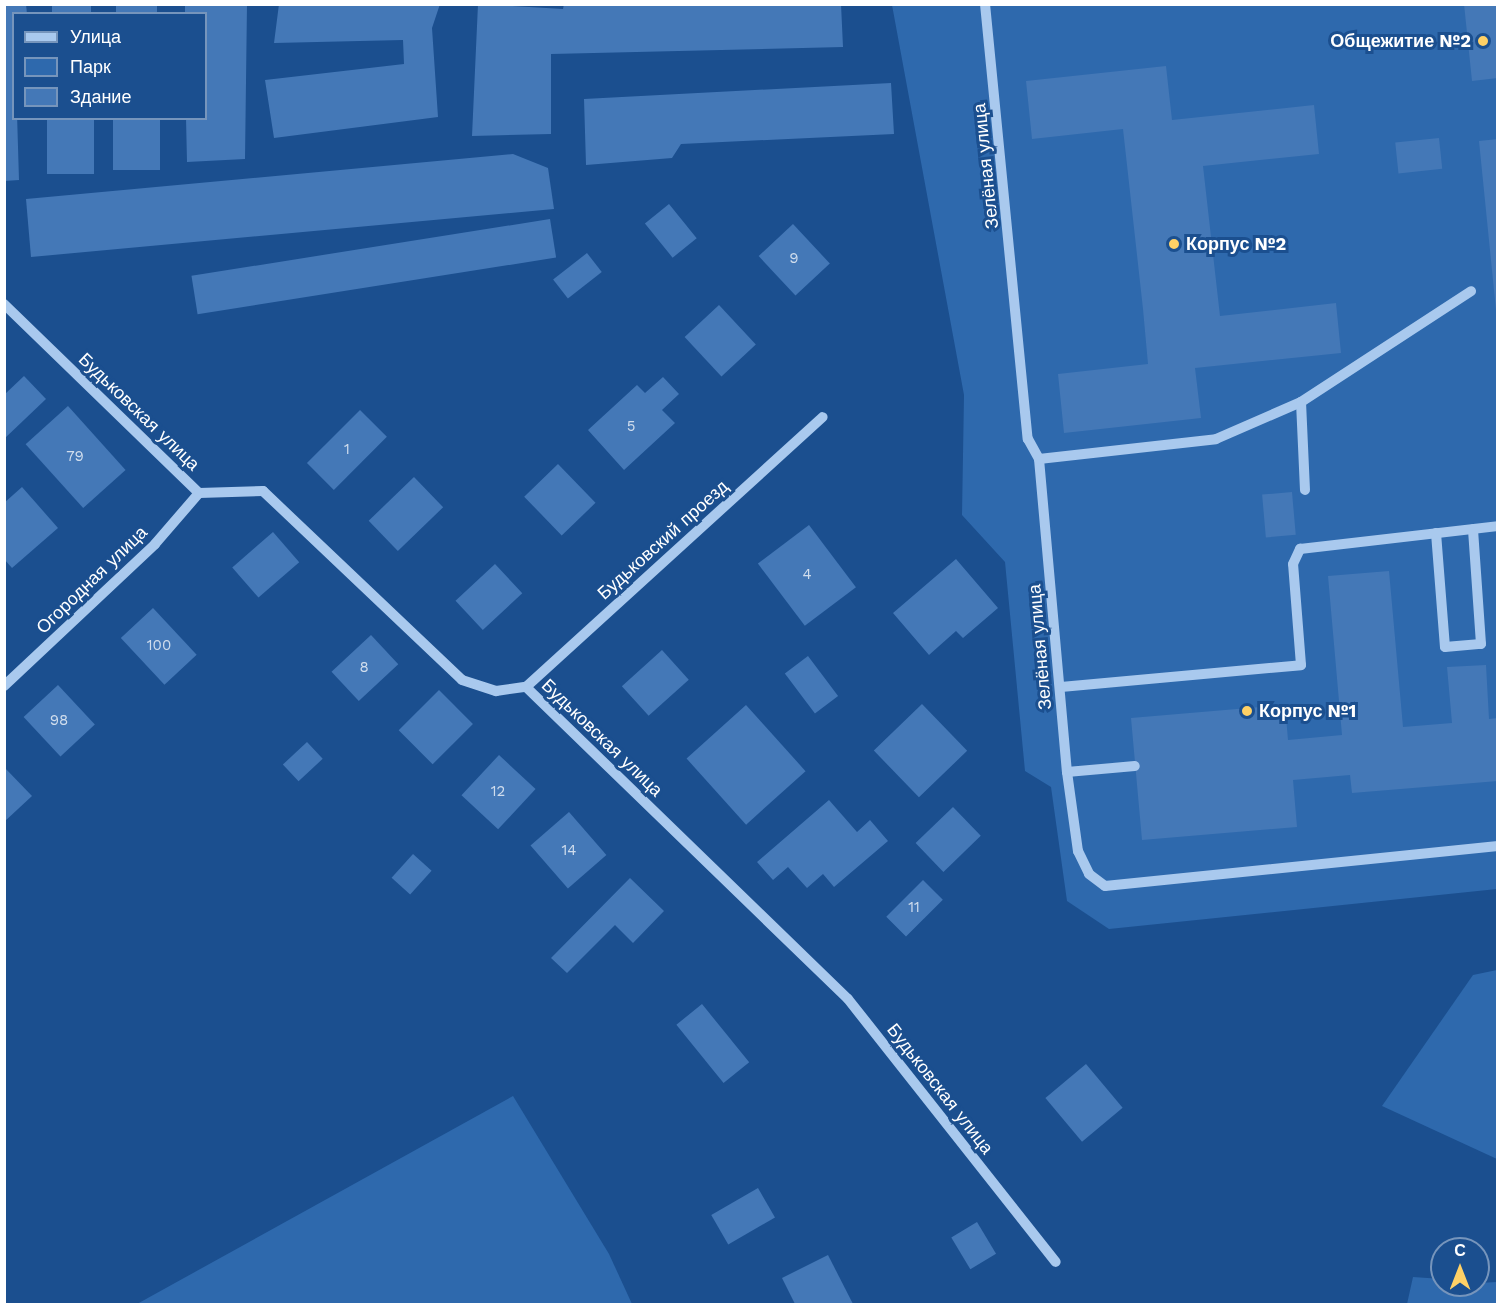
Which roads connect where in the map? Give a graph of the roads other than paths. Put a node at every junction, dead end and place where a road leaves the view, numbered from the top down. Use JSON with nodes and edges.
{"nodes":[{"id":1,"x":985,"y":4,"type":"edge"},
{"id":2,"x":1470,"y":291,"type":"dead end"},
{"id":3,"x":4,"y":304,"type":"edge"},
{"id":4,"x":1302,"y":402,"type":"junction"},
{"id":5,"x":823,"y":417,"type":"dead end"},
{"id":6,"x":1039,"y":459,"type":"junction"},
{"id":7,"x":1305,"y":490,"type":"dead end"},
{"id":8,"x":199,"y":493,"type":"junction"},
{"id":9,"x":1497,"y":526,"type":"edge"},
{"id":10,"x":1473,"y":529,"type":"junction"},
{"id":11,"x":1436,"y":533,"type":"junction"},
{"id":12,"x":4,"y":686,"type":"edge"},
{"id":13,"x":526,"y":687,"type":"junction"},
{"id":14,"x":1061,"y":687,"type":"junction"},
{"id":15,"x":1135,"y":766,"type":"dead end"},
{"id":16,"x":1067,"y":772,"type":"junction"},
{"id":17,"x":1497,"y":846,"type":"edge"},
{"id":18,"x":1056,"y":1262,"type":"dead end"}],
"edges":[{"from":1,"to":6,"type":"street","name":"Зелёная улица"},
{"from":2,"to":4,"type":"street"},
{"from":3,"to":8,"type":"street","name":"Будьковская улица"},
{"from":4,"to":6,"type":"street"},
{"from":4,"to":7,"type":"street"},
{"from":5,"to":13,"type":"street","name":"Будьковский проезд"},
{"from":6,"to":14,"type":"street","name":"Зелёная улица"},
{"from":8,"to":12,"type":"street","name":"Огородная улица"},
{"from":8,"to":13,"type":"street","name":"Будьковская улица"},
{"from":9,"to":10,"type":"street"},
{"from":10,"to":11,"type":"street"},
{"from":10,"to":11,"type":"street"},
{"from":11,"to":14,"type":"street"},
{"from":13,"to":18,"type":"street","name":"Будьковская улица"},
{"from":14,"to":16,"type":"street","name":"Зелёная улица"},
{"from":15,"to":16,"type":"street"},
{"from":16,"to":17,"type":"street","name":"Зелёная улица"}]}
